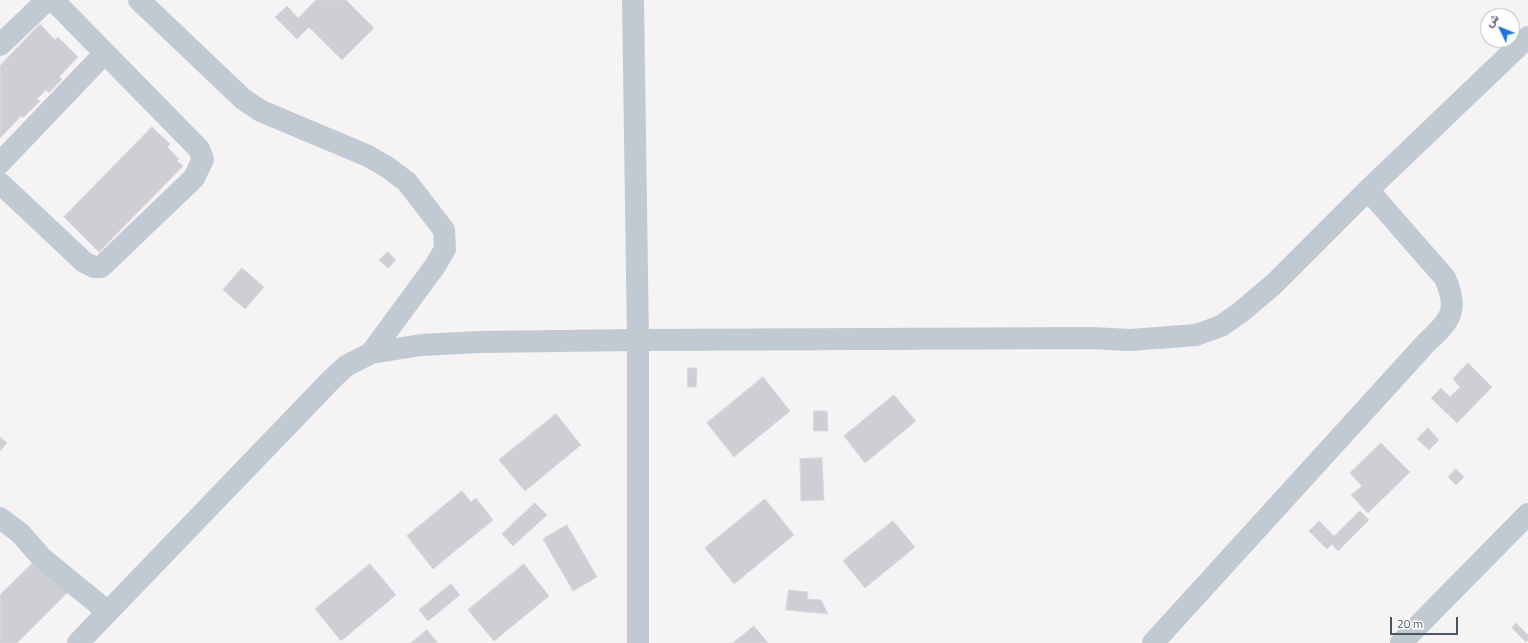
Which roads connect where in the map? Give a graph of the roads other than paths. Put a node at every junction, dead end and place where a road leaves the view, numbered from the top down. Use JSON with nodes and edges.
{"nodes":[{"id":1,"x":47,"y":0,"type":"edge"},
{"id":2,"x":53,"y":0,"type":"edge"},
{"id":3,"x":139,"y":0,"type":"edge"},
{"id":4,"x":633,"y":0,"type":"edge"},
{"id":5,"x":1528,"y":37,"type":"edge"},
{"id":6,"x":0,"y":45,"type":"edge"},
{"id":7,"x":104,"y":54,"type":"junction"},
{"id":8,"x":0,"y":163,"type":"edge"},
{"id":9,"x":0,"y":184,"type":"edge"},
{"id":10,"x":1368,"y":190,"type":"junction"},
{"id":11,"x":638,"y":340,"type":"junction"},
{"id":12,"x":371,"y":353,"type":"junction"},
{"id":13,"x":1528,"y":514,"type":"edge"},
{"id":14,"x":0,"y":518,"type":"edge"},
{"id":15,"x":108,"y":612,"type":"junction"},
{"id":16,"x":78,"y":643,"type":"edge"},
{"id":17,"x":638,"y":643,"type":"edge"},
{"id":18,"x":1153,"y":643,"type":"edge"},
{"id":19,"x":1401,"y":643,"type":"edge"}],
"edges":[{"from":1,"to":6,"type":"street"},
{"from":2,"to":7,"type":"street"},
{"from":3,"to":12,"type":"street"},
{"from":4,"to":11,"type":"street"},
{"from":5,"to":10,"type":"street"},
{"from":7,"to":8,"type":"street"},
{"from":7,"to":9,"type":"street"},
{"from":10,"to":11,"type":"street"},
{"from":10,"to":18,"type":"street"},
{"from":11,"to":12,"type":"street"},
{"from":11,"to":17,"type":"street"},
{"from":12,"to":15,"type":"street"},
{"from":13,"to":19,"type":"street"},
{"from":14,"to":15,"type":"street"},
{"from":15,"to":16,"type":"street"}]}
